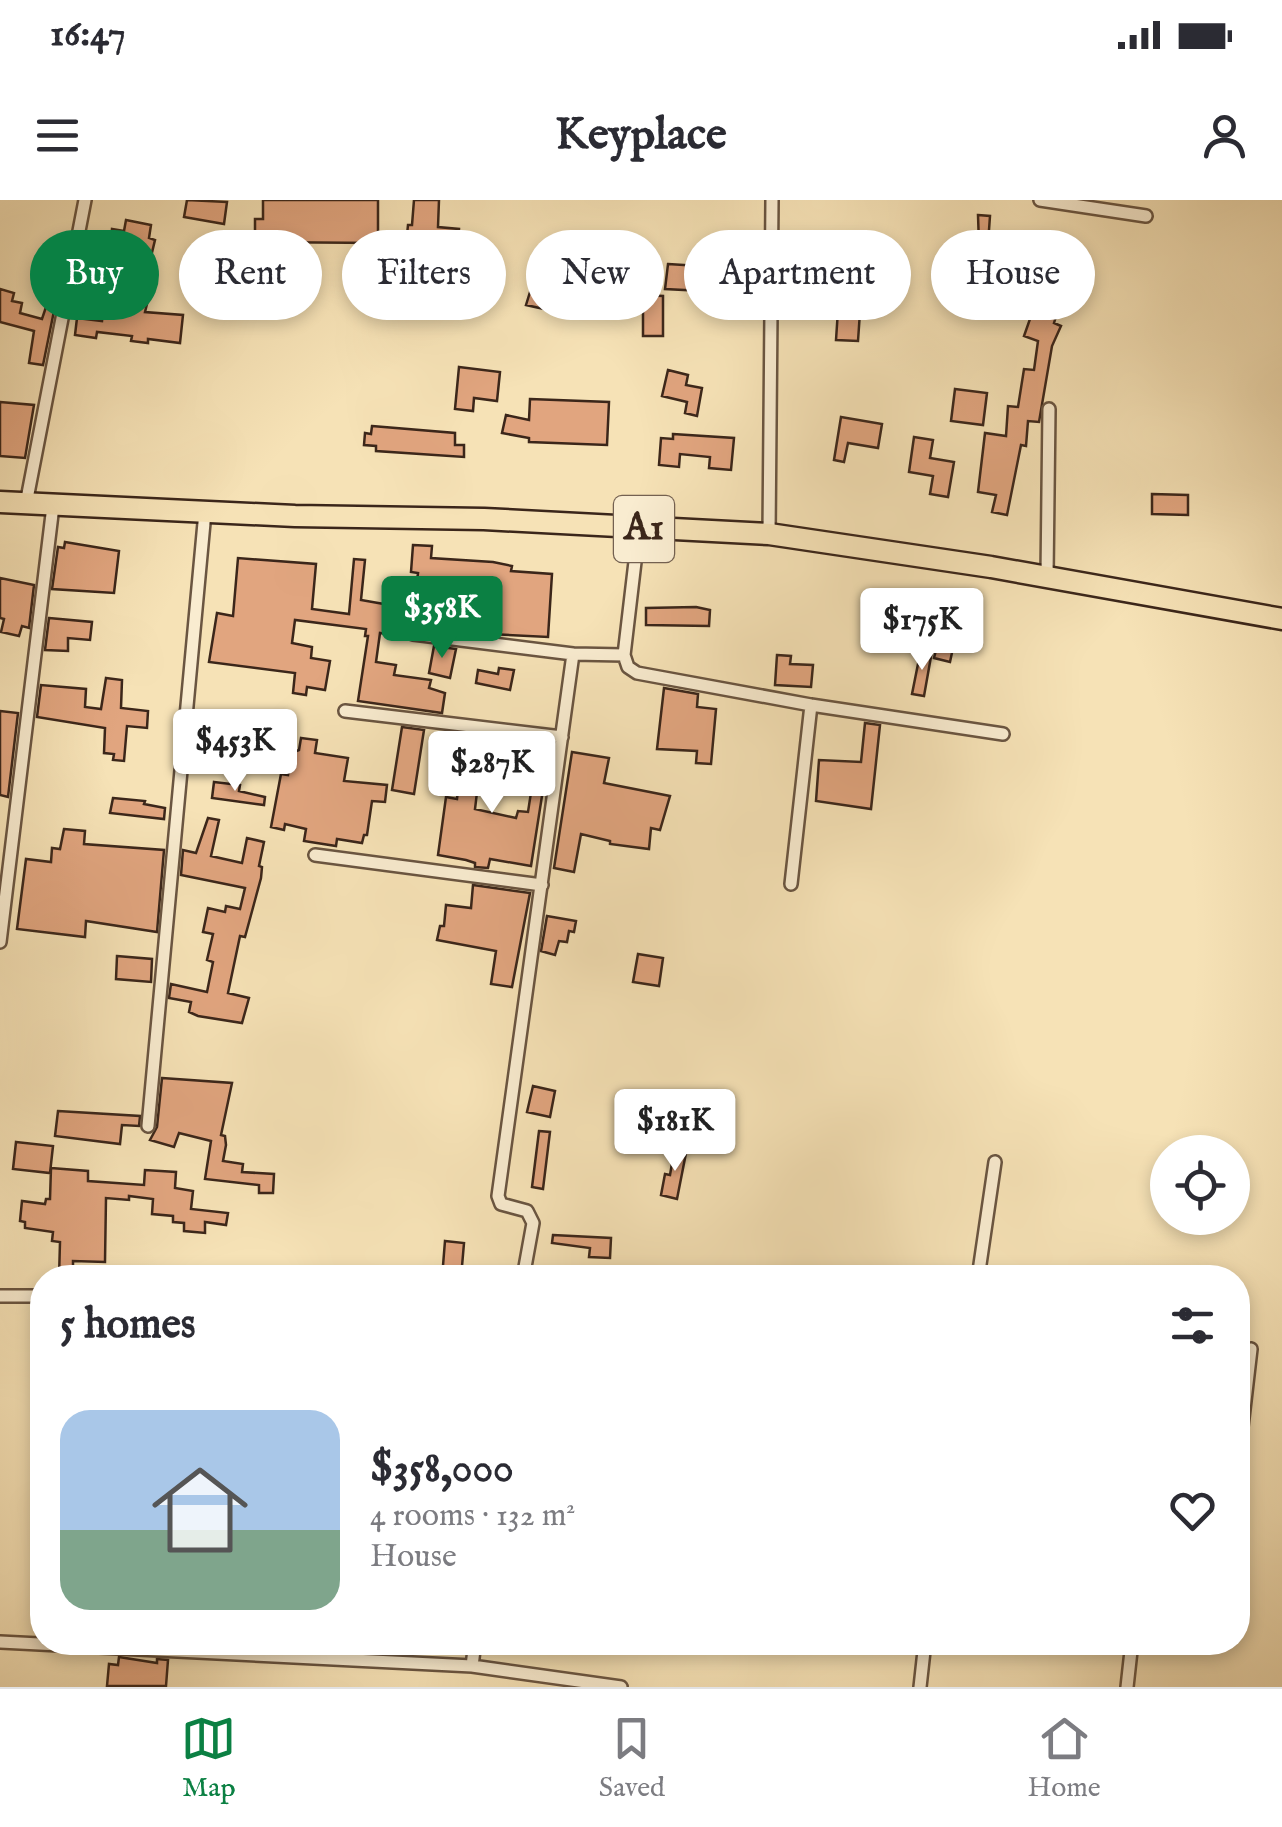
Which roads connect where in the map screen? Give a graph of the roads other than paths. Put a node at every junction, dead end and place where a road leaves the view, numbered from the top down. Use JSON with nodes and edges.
{"nodes":[{"id":1,"x":85,"y":200,"type":"edge"},
{"id":2,"x":772,"y":200,"type":"edge"},
{"id":3,"x":1040,"y":200,"type":"edge"},
{"id":4,"x":1146,"y":216,"type":"dead end"},
{"id":5,"x":1048,"y":410,"type":"dead end"},
{"id":6,"x":0,"y":502,"type":"edge"},
{"id":7,"x":26,"y":504,"type":"junction"},
{"id":8,"x":52,"y":506,"type":"junction"},
{"id":9,"x":205,"y":512,"type":"junction"},
{"id":10,"x":638,"y":528,"type":"junction"},
{"id":11,"x":769,"y":534,"type":"junction"},
{"id":12,"x":1047,"y":576,"type":"junction"},
{"id":13,"x":1282,"y":620,"type":"edge"},
{"id":14,"x":413,"y":634,"type":"dead end"},
{"id":15,"x":573,"y":654,"type":"junction"},
{"id":16,"x":624,"y":655,"type":"junction"},
{"id":17,"x":811,"y":705,"type":"junction"},
{"id":18,"x":345,"y":711,"type":"dead end"},
{"id":19,"x":1003,"y":734,"type":"dead end"},
{"id":20,"x":562,"y":738,"type":"junction"},
{"id":21,"x":315,"y":855,"type":"dead end"},
{"id":22,"x":791,"y":884,"type":"dead end"},
{"id":23,"x":542,"y":885,"type":"junction"},
{"id":24,"x":0,"y":942,"type":"edge"},
{"id":25,"x":148,"y":1126,"type":"dead end"},
{"id":26,"x":995,"y":1162,"type":"dead end"},
{"id":27,"x":525,"y":1265,"type":"edge"},
{"id":28,"x":980,"y":1265,"type":"edge"},
{"id":29,"x":0,"y":1296,"type":"edge"},
{"id":30,"x":30,"y":1296,"type":"edge"},
{"id":31,"x":1252,"y":1349,"type":"dead end"},
{"id":32,"x":1250,"y":1365,"type":"edge"},
{"id":33,"x":0,"y":1642,"type":"edge"},
{"id":34,"x":30,"y":1644,"type":"edge"},
{"id":35,"x":256,"y":1655,"type":"edge"},
{"id":36,"x":473,"y":1655,"type":"edge"},
{"id":37,"x":924,"y":1655,"type":"edge"},
{"id":38,"x":1131,"y":1655,"type":"edge"},
{"id":39,"x":472,"y":1666,"type":"junction"},
{"id":40,"x":558,"y":1683,"type":"edge"},
{"id":41,"x":621,"y":1687,"type":"edge"},
{"id":42,"x":920,"y":1687,"type":"edge"},
{"id":43,"x":1127,"y":1687,"type":"edge"}],
"edges":[{"from":1,"to":7,"type":"street"},
{"from":2,"to":11,"type":"street"},
{"from":3,"to":4,"type":"street"},
{"from":5,"to":12,"type":"street"},
{"from":6,"to":7,"type":"highway","number":"A1"},
{"from":7,"to":8,"type":"highway","number":"A1"},
{"from":8,"to":9,"type":"highway","number":"A1"},
{"from":8,"to":24,"type":"street"},
{"from":9,"to":10,"type":"highway","number":"A1"},
{"from":9,"to":25,"type":"street"},
{"from":10,"to":11,"type":"highway","number":"A1"},
{"from":10,"to":16,"type":"street"},
{"from":11,"to":12,"type":"highway","number":"A1"},
{"from":12,"to":13,"type":"highway","number":"A1"},
{"from":14,"to":15,"type":"street"},
{"from":15,"to":16,"type":"street"},
{"from":15,"to":20,"type":"street"},
{"from":16,"to":17,"type":"street"},
{"from":17,"to":19,"type":"street"},
{"from":17,"to":22,"type":"street"},
{"from":18,"to":20,"type":"street"},
{"from":20,"to":23,"type":"street"},
{"from":21,"to":23,"type":"street"},
{"from":23,"to":27,"type":"street"},
{"from":26,"to":28,"type":"street"},
{"from":29,"to":30,"type":"street"},
{"from":31,"to":32,"type":"street"},
{"from":33,"to":34,"type":"street"},
{"from":35,"to":39,"type":"street"},
{"from":36,"to":39,"type":"street"},
{"from":37,"to":42,"type":"street"},
{"from":38,"to":43,"type":"street"},
{"from":39,"to":40,"type":"street"},
{"from":40,"to":41,"type":"street"}]}
